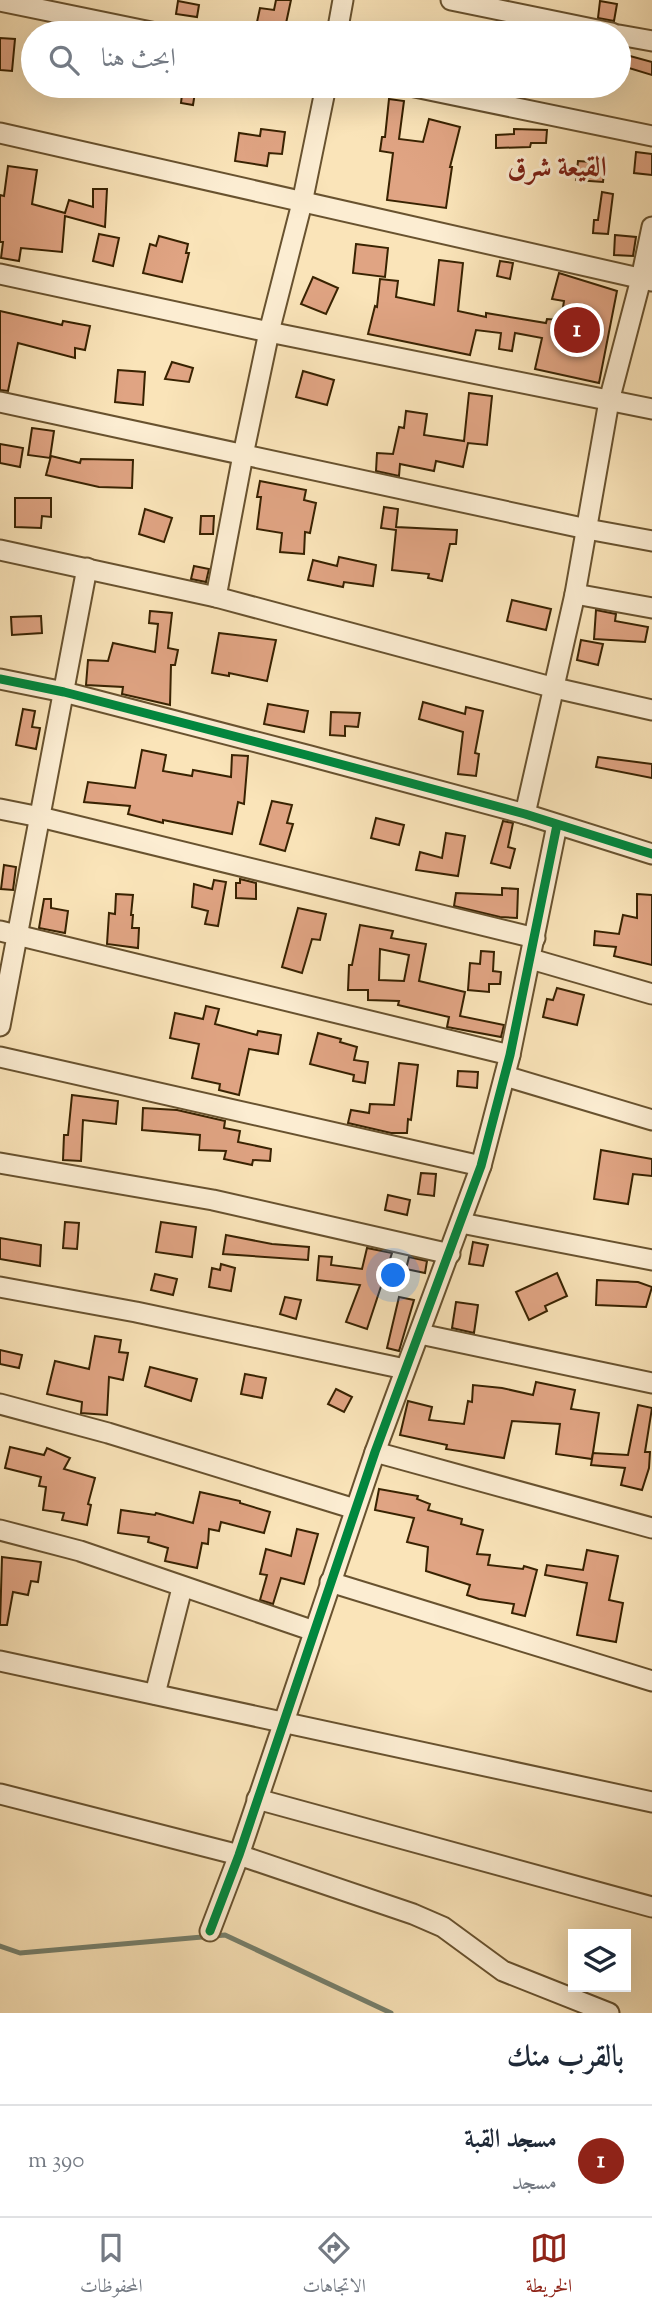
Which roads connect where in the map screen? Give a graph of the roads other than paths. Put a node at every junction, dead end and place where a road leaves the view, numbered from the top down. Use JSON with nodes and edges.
{"nodes":[{"id":1,"x":343,"y":0,"type":"edge"},
{"id":2,"x":451,"y":0,"type":"edge"},
{"id":3,"x":1,"y":1,"type":"edge"},
{"id":4,"x":98,"y":21,"type":"edge"},
{"id":5,"x":339,"y":21,"type":"edge"},
{"id":6,"x":553,"y":21,"type":"edge"},
{"id":7,"x":631,"y":37,"type":"edge"},
{"id":8,"x":652,"y":41,"type":"edge"},
{"id":9,"x":324,"y":98,"type":"edge"},
{"id":10,"x":468,"y":98,"type":"edge"},
{"id":11,"x":0,"y":133,"type":"edge"},
{"id":12,"x":652,"y":136,"type":"edge"},
{"id":13,"x":302,"y":202,"type":"junction"},
{"id":14,"x":652,"y":226,"type":"edge"},
{"id":15,"x":0,"y":274,"type":"edge"},
{"id":16,"x":647,"y":280,"type":"edge"},
{"id":17,"x":269,"y":332,"type":"junction"},
{"id":18,"x":609,"y":401,"type":"junction"},
{"id":19,"x":0,"y":402,"type":"edge"},
{"id":20,"x":652,"y":409,"type":"edge"},
{"id":21,"x":243,"y":455,"type":"junction"},
{"id":22,"x":587,"y":529,"type":"junction"},
{"id":23,"x":652,"y":541,"type":"edge"},
{"id":24,"x":0,"y":550,"type":"edge"},
{"id":25,"x":88,"y":568,"type":"junction"},
{"id":26,"x":575,"y":594,"type":"junction"},
{"id":27,"x":216,"y":597,"type":"junction"},
{"id":28,"x":652,"y":608,"type":"edge"},
{"id":29,"x":0,"y":679,"type":"edge"},
{"id":30,"x":555,"y":688,"type":"junction"},
{"id":31,"x":64,"y":692,"type":"junction"},
{"id":32,"x":652,"y":710,"type":"edge"},
{"id":33,"x":0,"y":809,"type":"edge"},
{"id":34,"x":525,"y":814,"type":"junction"},
{"id":35,"x":40,"y":817,"type":"junction"},
{"id":36,"x":557,"y":825,"type":"junction"},
{"id":37,"x":652,"y":854,"type":"edge"},
{"id":38,"x":8,"y":934,"type":"edge"},
{"id":39,"x":535,"y":939,"type":"junction"},
{"id":40,"x":531,"y":959,"type":"junction"},
{"id":41,"x":652,"y":994,"type":"edge"},
{"id":42,"x":0,"y":1026,"type":"edge"},
{"id":43,"x":510,"y":1055,"type":"junction"},
{"id":44,"x":0,"y":1057,"type":"edge"},
{"id":45,"x":505,"y":1076,"type":"junction"},
{"id":46,"x":652,"y":1120,"type":"edge"},
{"id":47,"x":0,"y":1163,"type":"edge"},
{"id":48,"x":481,"y":1166,"type":"junction"},
{"id":49,"x":461,"y":1223,"type":"junction"},
{"id":50,"x":450,"y":1254,"type":"junction"},
{"id":51,"x":652,"y":1260,"type":"edge"},
{"id":52,"x":0,"y":1287,"type":"edge"},
{"id":53,"x":420,"y":1334,"type":"junction"},
{"id":54,"x":405,"y":1369,"type":"junction"},
{"id":55,"x":652,"y":1382,"type":"edge"},
{"id":56,"x":0,"y":1404,"type":"edge"},
{"id":57,"x":374,"y":1452,"type":"junction"},
{"id":58,"x":355,"y":1509,"type":"junction"},
{"id":59,"x":652,"y":1528,"type":"edge"},
{"id":60,"x":0,"y":1530,"type":"edge"},
{"id":61,"x":330,"y":1582,"type":"junction"},
{"id":62,"x":182,"y":1588,"type":"junction"},
{"id":63,"x":314,"y":1631,"type":"junction"},
{"id":64,"x":0,"y":1661,"type":"edge"},
{"id":65,"x":652,"y":1681,"type":"edge"},
{"id":66,"x":155,"y":1694,"type":"junction"},
{"id":67,"x":284,"y":1722,"type":"junction"},
{"id":68,"x":0,"y":1794,"type":"edge"},
{"id":69,"x":257,"y":1799,"type":"junction"},
{"id":70,"x":652,"y":1802,"type":"edge"},
{"id":71,"x":239,"y":1855,"type":"junction"},
{"id":72,"x":652,"y":1907,"type":"edge"},
{"id":73,"x":210,"y":1931,"type":"dead end"},
{"id":74,"x":608,"y":2013,"type":"edge"}],
"edges":[{"from":1,"to":5,"type":"street"},
{"from":2,"to":6,"type":"street"},
{"from":3,"to":4,"type":"street"},
{"from":7,"to":8,"type":"street"},
{"from":9,"to":13,"type":"street"},
{"from":10,"to":12,"type":"street"},
{"from":11,"to":13,"type":"street"},
{"from":13,"to":16,"type":"street"},
{"from":13,"to":17,"type":"street"},
{"from":14,"to":16,"type":"street"},
{"from":15,"to":17,"type":"street"},
{"from":16,"to":18,"type":"street"},
{"from":17,"to":18,"type":"street"},
{"from":17,"to":21,"type":"street"},
{"from":18,"to":20,"type":"street"},
{"from":18,"to":22,"type":"street"},
{"from":19,"to":21,"type":"street"},
{"from":21,"to":22,"type":"street"},
{"from":21,"to":27,"type":"street"},
{"from":22,"to":23,"type":"street"},
{"from":22,"to":26,"type":"street"},
{"from":24,"to":25,"type":"street"},
{"from":25,"to":27,"type":"street"},
{"from":25,"to":31,"type":"street"},
{"from":26,"to":28,"type":"street"},
{"from":26,"to":30,"type":"street"},
{"from":27,"to":30,"type":"street"},
{"from":29,"to":31,"type":"street"},
{"from":30,"to":32,"type":"street"},
{"from":30,"to":34,"type":"street"},
{"from":31,"to":34,"type":"street"},
{"from":31,"to":35,"type":"street"},
{"from":33,"to":35,"type":"street"},
{"from":34,"to":36,"type":"street"},
{"from":35,"to":38,"type":"street"},
{"from":35,"to":39,"type":"street"},
{"from":36,"to":37,"type":"street"},
{"from":36,"to":39,"type":"street"},
{"from":38,"to":42,"type":"street"},
{"from":38,"to":43,"type":"street"},
{"from":39,"to":40,"type":"street"},
{"from":40,"to":41,"type":"street"},
{"from":40,"to":43,"type":"street"},
{"from":43,"to":45,"type":"street"},
{"from":44,"to":48,"type":"street"},
{"from":45,"to":46,"type":"street"},
{"from":45,"to":48,"type":"street"},
{"from":47,"to":50,"type":"street"},
{"from":48,"to":49,"type":"street"},
{"from":49,"to":50,"type":"street"},
{"from":49,"to":51,"type":"street"},
{"from":50,"to":53,"type":"street"},
{"from":52,"to":54,"type":"street"},
{"from":53,"to":54,"type":"street"},
{"from":53,"to":55,"type":"street"},
{"from":54,"to":57,"type":"street"},
{"from":56,"to":58,"type":"street"},
{"from":57,"to":58,"type":"street"},
{"from":57,"to":59,"type":"street"},
{"from":58,"to":61,"type":"street"},
{"from":60,"to":62,"type":"street"},
{"from":61,"to":63,"type":"street"},
{"from":61,"to":65,"type":"street"},
{"from":62,"to":63,"type":"street"},
{"from":62,"to":66,"type":"street"},
{"from":63,"to":67,"type":"street"},
{"from":64,"to":66,"type":"street"},
{"from":66,"to":67,"type":"street"},
{"from":67,"to":69,"type":"street"},
{"from":67,"to":70,"type":"street"},
{"from":68,"to":71,"type":"street"},
{"from":69,"to":71,"type":"street"},
{"from":69,"to":72,"type":"street"},
{"from":71,"to":73,"type":"street"},
{"from":71,"to":74,"type":"street"}]}
